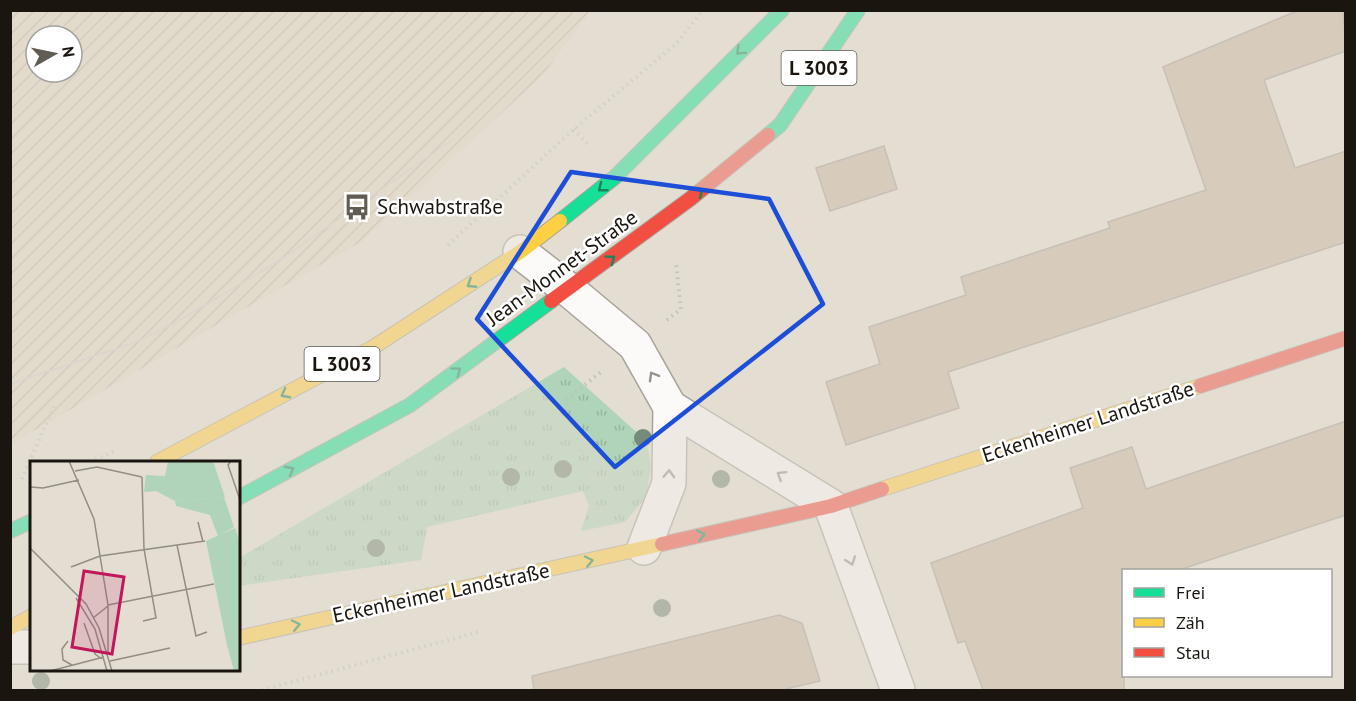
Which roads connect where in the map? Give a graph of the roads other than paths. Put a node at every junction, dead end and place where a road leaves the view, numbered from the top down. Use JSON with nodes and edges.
{"nodes":[{"id":1,"x":783,"y":10,"type":"edge"},
{"id":2,"x":858,"y":10,"type":"edge"},
{"id":3,"x":520,"y":252,"type":"junction"},
{"id":4,"x":569,"y":290,"type":"junction"},
{"id":5,"x":1346,"y":339,"type":"edge"},
{"id":6,"x":670,"y":407,"type":"junction"},
{"id":7,"x":159,"y":461,"type":"edge"},
{"id":8,"x":240,"y":497,"type":"edge"},
{"id":9,"x":831,"y":506,"type":"junction"},
{"id":10,"x":30,"y":521,"type":"edge"},
{"id":11,"x":10,"y":531,"type":"edge"},
{"id":12,"x":644,"y":548,"type":"junction"},
{"id":13,"x":30,"y":617,"type":"edge"},
{"id":14,"x":10,"y":628,"type":"edge"},
{"id":15,"x":240,"y":638,"type":"edge"},
{"id":16,"x":10,"y":647,"type":"edge"},
{"id":17,"x":30,"y":647,"type":"edge"},
{"id":18,"x":898,"y":690,"type":"edge"}],
"edges":[{"from":1,"to":3,"type":"main road","name":"Jean-Monnet-Straße","number":"L 3003","one_way":true},
{"from":4,"to":2,"type":"main road","name":"Jean-Monnet-Straße","number":"L 3003","one_way":true},
{"from":3,"to":4,"type":"street"},
{"from":3,"to":7,"type":"main road","name":"Jean-Monnet-Straße","number":"L 3003","one_way":true},
{"from":6,"to":4,"type":"street","one_way":true},
{"from":8,"to":4,"type":"main road","name":"Jean-Monnet-Straße","number":"L 3003","one_way":true},
{"from":5,"to":9,"type":"main road","name":"Eckenheimer Landstraße"},
{"from":9,"to":6,"type":"street","one_way":true},
{"from":12,"to":6,"type":"street","one_way":true},
{"from":12,"to":9,"type":"main road","name":"Eckenheimer Landstraße","one_way":true},
{"from":9,"to":18,"type":"street","one_way":true},
{"from":10,"to":11,"type":"main road"},
{"from":15,"to":12,"type":"main road","name":"Eckenheimer Landstraße","one_way":true},
{"from":13,"to":14,"type":"main road"},
{"from":16,"to":17,"type":"street"}]}
